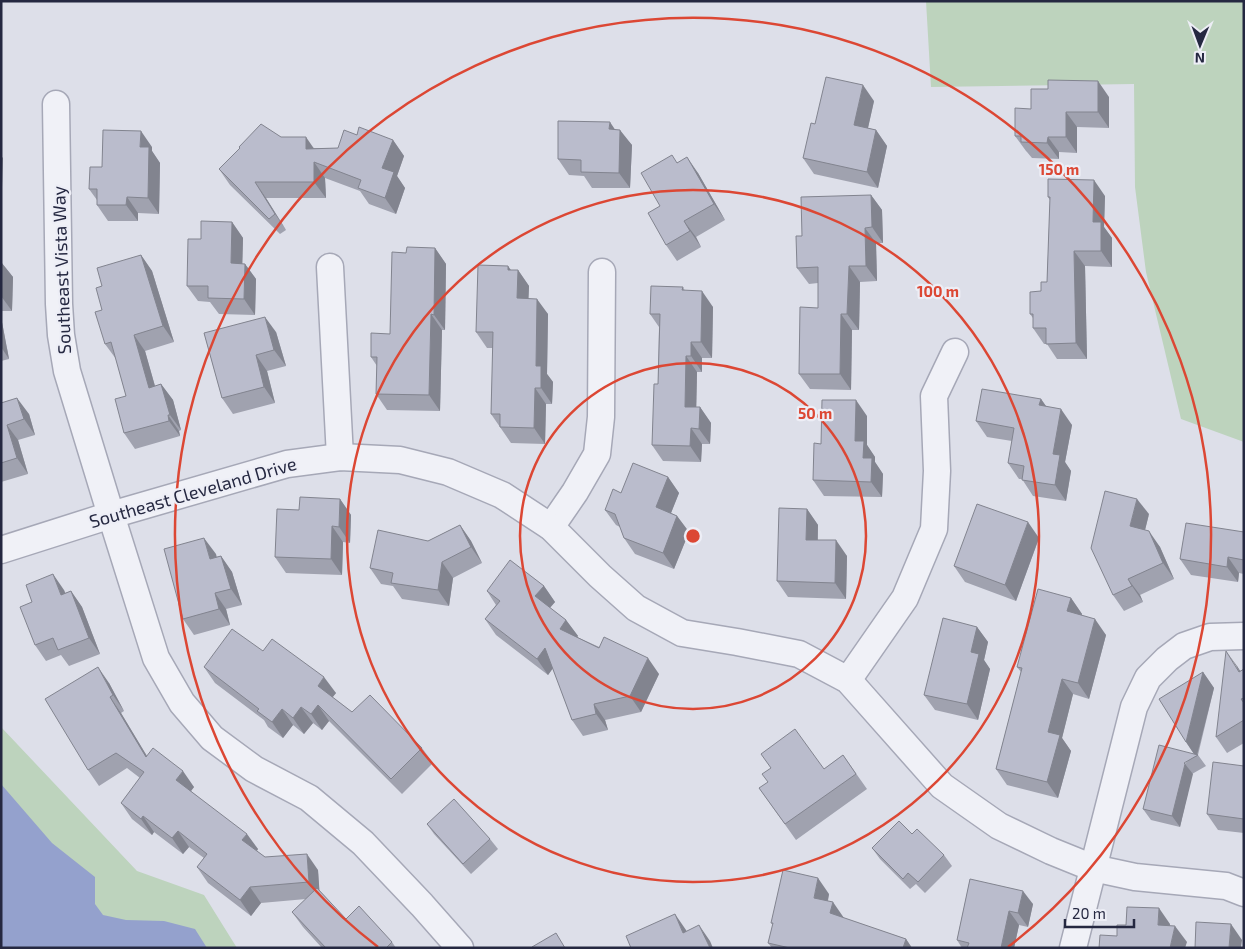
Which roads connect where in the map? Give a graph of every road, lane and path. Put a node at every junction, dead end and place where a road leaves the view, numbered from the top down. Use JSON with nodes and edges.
{"nodes":[{"id":1,"x":56,"y":104,"type":"dead end"},
{"id":2,"x":330,"y":267,"type":"dead end"},
{"id":3,"x":602,"y":272,"type":"dead end"},
{"id":4,"x":955,"y":352,"type":"dead end"},
{"id":5,"x":340,"y":457,"type":"junction"},
{"id":6,"x":111,"y":515,"type":"junction"},
{"id":7,"x":550,"y":527,"type":"junction"},
{"id":8,"x":1,"y":550,"type":"edge"},
{"id":9,"x":1244,"y":636,"type":"edge"},
{"id":10,"x":848,"y":680,"type":"junction"},
{"id":11,"x":1093,"y":868,"type":"junction"},
{"id":12,"x":1244,"y":893,"type":"edge"},
{"id":13,"x":460,"y":948,"type":"edge"},
{"id":14,"x":1073,"y":948,"type":"edge"}],
"edges":[{"from":1,"to":6,"type":"street","name":"Southeast Vista Way"},
{"from":2,"to":5,"type":"street"},
{"from":3,"to":7,"type":"street"},
{"from":4,"to":10,"type":"street"},
{"from":5,"to":6,"type":"street","name":"Southeast Cleveland Drive"},
{"from":5,"to":7,"type":"street","name":"Southeast Cleveland Drive"},
{"from":6,"to":8,"type":"street","name":"Southeast Cleveland Drive"},
{"from":6,"to":13,"type":"street","name":"Southeast Vista Way"},
{"from":7,"to":10,"type":"street","name":"Southeast Cleveland Drive"},
{"from":9,"to":11,"type":"street"},
{"from":10,"to":11,"type":"street","name":"Southeast Cleveland Drive"},
{"from":11,"to":12,"type":"street","name":"Southeast Cleveland Drive"},
{"from":11,"to":14,"type":"street"}]}
